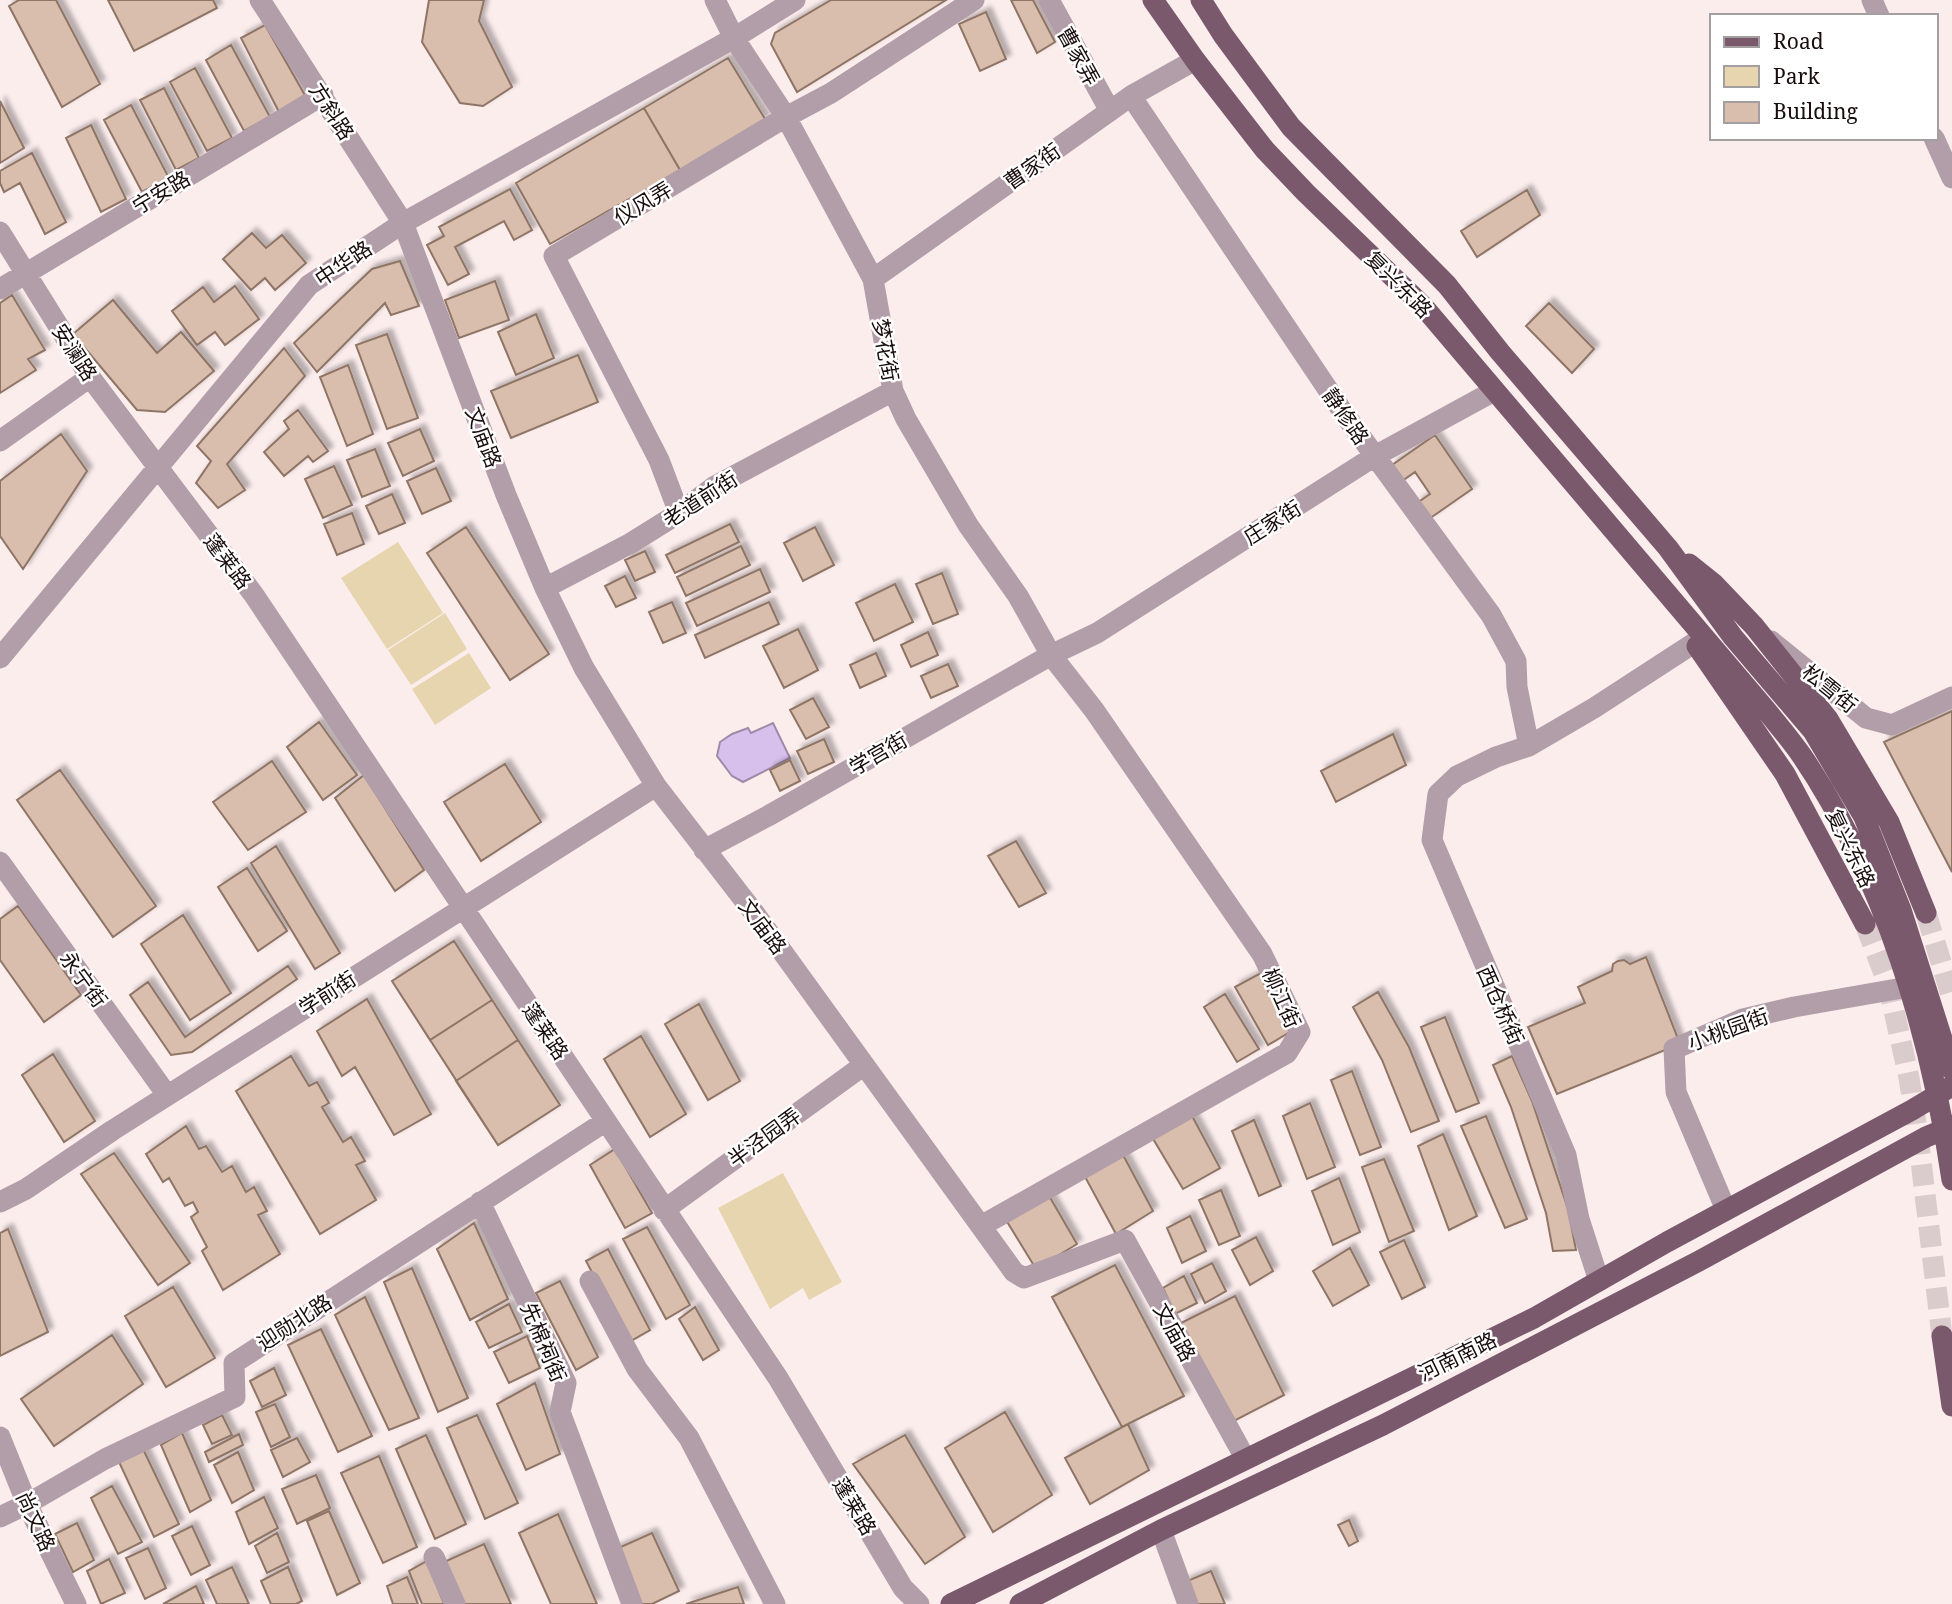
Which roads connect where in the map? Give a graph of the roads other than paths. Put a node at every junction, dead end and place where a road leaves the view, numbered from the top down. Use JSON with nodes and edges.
{"nodes":[{"id":1,"x":260,"y":0,"type":"edge"},
{"id":2,"x":715,"y":0,"type":"edge"},
{"id":3,"x":795,"y":0,"type":"edge"},
{"id":4,"x":974,"y":0,"type":"edge"},
{"id":5,"x":1049,"y":0,"type":"edge"},
{"id":6,"x":1153,"y":0,"type":"edge"},
{"id":7,"x":1201,"y":0,"type":"edge"},
{"id":8,"x":734,"y":38,"type":"junction"},
{"id":9,"x":1195,"y":60,"type":"junction"},
{"id":10,"x":323,"y":95,"type":"junction"},
{"id":11,"x":1131,"y":96,"type":"junction"},
{"id":12,"x":1110,"y":111,"type":"junction"},
{"id":13,"x":786,"y":117,"type":"junction"},
{"id":14,"x":1935,"y":140,"type":"edge"},
{"id":15,"x":1952,"y":178,"type":"edge"},
{"id":16,"x":403,"y":223,"type":"junction"},
{"id":17,"x":0,"y":232,"type":"edge"},
{"id":18,"x":24,"y":274,"type":"junction"},
{"id":19,"x":873,"y":279,"type":"junction"},
{"id":20,"x":0,"y":289,"type":"edge"},
{"id":21,"x":90,"y":377,"type":"junction"},
{"id":22,"x":893,"y":391,"type":"junction"},
{"id":23,"x":1494,"y":391,"type":"junction"},
{"id":24,"x":0,"y":440,"type":"edge"},
{"id":25,"x":1375,"y":457,"type":"junction"},
{"id":26,"x":159,"y":467,"type":"junction"},
{"id":27,"x":679,"y":513,"type":"junction"},
{"id":28,"x":1668,"y":548,"type":"junction"},
{"id":29,"x":1645,"y":569,"type":"junction"},
{"id":30,"x":545,"y":588,"type":"junction"},
{"id":31,"x":1754,"y":626,"type":"junction"},
{"id":32,"x":1694,"y":642,"type":"junction"},
{"id":33,"x":1051,"y":655,"type":"junction"},
{"id":34,"x":0,"y":658,"type":"edge"},
{"id":35,"x":1952,"y":697,"type":"edge"},
{"id":36,"x":1529,"y":746,"type":"junction"},
{"id":37,"x":656,"y":786,"type":"junction"},
{"id":38,"x":704,"y":850,"type":"junction"},
{"id":39,"x":0,"y":862,"type":"edge"},
{"id":40,"x":463,"y":907,"type":"junction"},
{"id":41,"x":1926,"y":913,"type":"tunnel mouth"},
{"id":42,"x":1865,"y":924,"type":"tunnel mouth"},
{"id":43,"x":1908,"y":987,"type":"junction"},
{"id":44,"x":864,"y":1065,"type":"junction"},
{"id":45,"x":1952,"y":1070,"type":"edge"},
{"id":46,"x":1944,"y":1091,"type":"edge"},
{"id":47,"x":167,"y":1095,"type":"junction"},
{"id":48,"x":606,"y":1121,"type":"junction"},
{"id":49,"x":1948,"y":1127,"type":"edge"},
{"id":50,"x":1952,"y":1180,"type":"edge"},
{"id":51,"x":0,"y":1202,"type":"edge"},
{"id":52,"x":480,"y":1202,"type":"junction"},
{"id":53,"x":664,"y":1210,"type":"junction"},
{"id":54,"x":1726,"y":1210,"type":"junction"},
{"id":55,"x":981,"y":1226,"type":"junction"},
{"id":56,"x":590,"y":1281,"type":"dead end"},
{"id":57,"x":1599,"y":1282,"type":"junction"},
{"id":58,"x":1942,"y":1336,"type":"tunnel mouth"},
{"id":59,"x":1952,"y":1406,"type":"edge"},
{"id":60,"x":0,"y":1437,"type":"edge"},
{"id":61,"x":1245,"y":1458,"type":"junction"},
{"id":62,"x":27,"y":1504,"type":"junction"},
{"id":63,"x":0,"y":1517,"type":"edge"},
{"id":64,"x":1161,"y":1530,"type":"junction"},
{"id":65,"x":434,"y":1557,"type":"dead end"},
{"id":66,"x":76,"y":1604,"type":"edge"},
{"id":67,"x":455,"y":1604,"type":"edge"},
{"id":68,"x":632,"y":1604,"type":"edge"},
{"id":69,"x":775,"y":1604,"type":"edge"},
{"id":70,"x":919,"y":1604,"type":"edge"},
{"id":71,"x":951,"y":1604,"type":"edge"},
{"id":72,"x":1020,"y":1604,"type":"edge"},
{"id":73,"x":1188,"y":1604,"type":"edge"}],
"edges":[{"from":1,"to":10,"type":"street","name":"方斜路"},
{"from":2,"to":8,"type":"street","name":"梦花街"},
{"from":3,"to":8,"type":"street","name":"中华路"},
{"from":4,"to":13,"type":"street","name":"仪风弄"},
{"from":5,"to":12,"type":"street","name":"曹家弄"},
{"from":6,"to":9,"type":"main road","name":"复兴东路"},
{"from":7,"to":28,"type":"main road","name":"复兴东路"},
{"from":8,"to":13,"type":"street","name":"梦花街"},
{"from":8,"to":16,"type":"street","name":"中华路"},
{"from":9,"to":11,"type":"street","name":"曹家街"},
{"from":9,"to":23,"type":"main road","name":"复兴东路"},
{"from":10,"to":16,"type":"street","name":"方斜路"},
{"from":10,"to":18,"type":"street","name":"宁安路"},
{"from":11,"to":12,"type":"street","name":"曹家街"},
{"from":11,"to":25,"type":"street","name":"静修路"},
{"from":12,"to":19,"type":"street","name":"曹家街"},
{"from":13,"to":19,"type":"street","name":"梦花街"},
{"from":13,"to":27,"type":"street","name":"仪风弄"},
{"from":14,"to":15,"type":"street"},
{"from":16,"to":26,"type":"street","name":"中华路"},
{"from":16,"to":30,"type":"street","name":"文庙路"},
{"from":17,"to":18,"type":"street","name":"安澜路"},
{"from":18,"to":20,"type":"street","name":"宁安路"},
{"from":18,"to":21,"type":"street","name":"安澜路"},
{"from":19,"to":22,"type":"street","name":"梦花街"},
{"from":21,"to":24,"type":"street"},
{"from":21,"to":26,"type":"street","name":"安澜路"},
{"from":22,"to":27,"type":"street","name":"老道前街"},
{"from":22,"to":33,"type":"street","name":"梦花街"},
{"from":23,"to":25,"type":"street","name":"庄家街"},
{"from":23,"to":29,"type":"main road","name":"复兴东路"},
{"from":25,"to":33,"type":"street","name":"庄家街"},
{"from":25,"to":36,"type":"street","name":"静修路"},
{"from":26,"to":34,"type":"street","name":"中华路"},
{"from":26,"to":40,"type":"street","name":"蓬莱路"},
{"from":27,"to":30,"type":"street","name":"老道前街"},
{"from":28,"to":31,"type":"main road","name":"复兴东路"},
{"from":28,"to":45,"type":"main road","name":"复兴东路"},
{"from":29,"to":32,"type":"main road","name":"复兴东路"},
{"from":29,"to":43,"type":"main road","name":"复兴东路"},
{"from":30,"to":37,"type":"street","name":"文庙路"},
{"from":31,"to":35,"type":"street","name":"松雪街"},
{"from":31,"to":41,"type":"main road","name":"复兴东路"},
{"from":32,"to":36,"type":"street"},
{"from":32,"to":42,"type":"main road","name":"复兴东路"},
{"from":33,"to":38,"type":"street","name":"学宫街"},
{"from":33,"to":55,"type":"street","name":"柳江街"},
{"from":36,"to":57,"type":"street","name":"西仓桥街"},
{"from":37,"to":38,"type":"street","name":"文庙路"},
{"from":37,"to":40,"type":"street","name":"学前街"},
{"from":38,"to":44,"type":"street","name":"文庙路"},
{"from":39,"to":47,"type":"street","name":"永宁街"},
{"from":40,"to":47,"type":"street","name":"学前街"},
{"from":40,"to":48,"type":"street","name":"蓬莱路"},
{"from":43,"to":46,"type":"main road","name":"复兴东路"},
{"from":43,"to":54,"type":"street","name":"小桃园街"},
{"from":44,"to":53,"type":"street","name":"半泾园弄"},
{"from":44,"to":55,"type":"street","name":"文庙路"},
{"from":46,"to":49,"type":"main road","name":"复兴东路"},
{"from":46,"to":54,"type":"main road","name":"河南南路"},
{"from":47,"to":51,"type":"street","name":"学前街"},
{"from":48,"to":52,"type":"street","name":"迎勋北路"},
{"from":48,"to":53,"type":"street","name":"蓬莱路"},
{"from":49,"to":50,"type":"main road","name":"复兴东路"},
{"from":49,"to":64,"type":"main road","name":"河南南路"},
{"from":52,"to":62,"type":"street","name":"迎勋北路"},
{"from":52,"to":68,"type":"street","name":"先棉祠街"},
{"from":53,"to":70,"type":"street","name":"蓬莱路"},
{"from":54,"to":57,"type":"main road","name":"河南南路"},
{"from":55,"to":61,"type":"street","name":"文庙路"},
{"from":56,"to":69,"type":"street"},
{"from":57,"to":61,"type":"main road","name":"河南南路"},
{"from":58,"to":59,"type":"main road"},
{"from":60,"to":62,"type":"street","name":"尚文路"},
{"from":61,"to":71,"type":"main road","name":"河南南路"},
{"from":62,"to":63,"type":"street","name":"迎勋北路"},
{"from":62,"to":66,"type":"street","name":"尚文路"},
{"from":64,"to":72,"type":"main road","name":"河南南路"},
{"from":64,"to":73,"type":"street"},
{"from":65,"to":67,"type":"street"}]}
